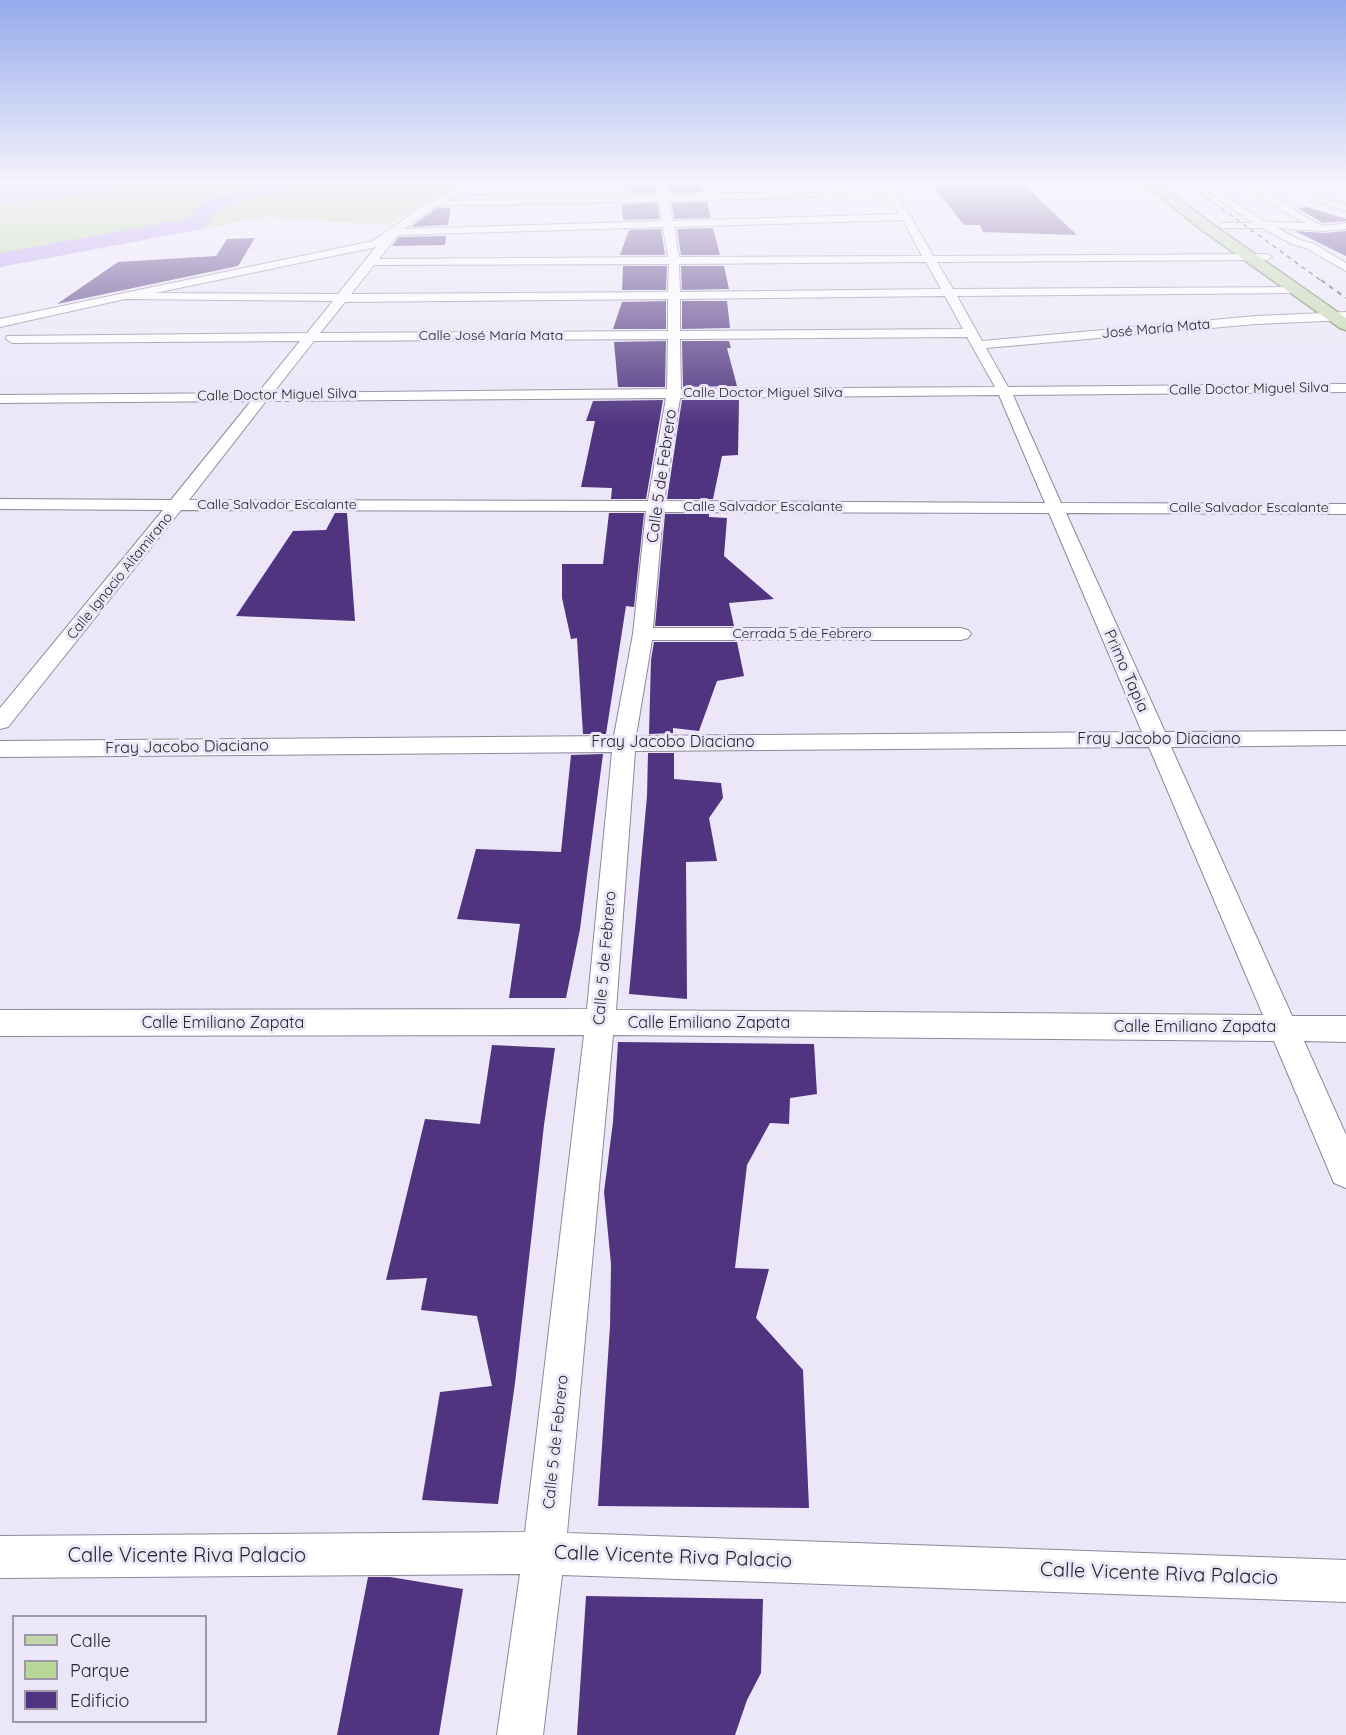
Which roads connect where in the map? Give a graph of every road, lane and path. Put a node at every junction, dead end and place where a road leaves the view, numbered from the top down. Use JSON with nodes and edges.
{"nodes":[{"id":1,"x":293,"y":263,"type":"edge"},
{"id":2,"x":370,"y":263,"type":"edge"},
{"id":3,"x":674,"y":263,"type":"edge"},
{"id":4,"x":931,"y":263,"type":"edge"},
{"id":5,"x":1258,"y":263,"type":"edge"},
{"id":6,"x":1274,"y":263,"type":"edge"},
{"id":7,"x":1297,"y":290,"type":"junction"},
{"id":8,"x":674,"y":294,"type":"junction"},
{"id":9,"x":947,"y":294,"type":"junction"},
{"id":10,"x":126,"y":296,"type":"junction"},
{"id":11,"x":342,"y":298,"type":"junction"},
{"id":12,"x":0,"y":314,"type":"edge"},
{"id":13,"x":43,"y":314,"type":"junction"},
{"id":14,"x":1343,"y":318,"type":"edge"},
{"id":15,"x":0,"y":323,"type":"edge"},
{"id":16,"x":674,"y":335,"type":"junction"},
{"id":17,"x":313,"y":336,"type":"junction"},
{"id":18,"x":12,"y":339,"type":"junction"},
{"id":19,"x":973,"y":339,"type":"junction"},
{"id":20,"x":0,"y":348,"type":"edge"},
{"id":21,"x":1346,"y":388,"type":"edge"},
{"id":22,"x":1004,"y":392,"type":"junction"},
{"id":23,"x":674,"y":393,"type":"junction"},
{"id":24,"x":262,"y":395,"type":"junction"},
{"id":25,"x":0,"y":399,"type":"edge"},
{"id":26,"x":0,"y":504,"type":"edge"},
{"id":27,"x":178,"y":504,"type":"junction"},
{"id":28,"x":655,"y":507,"type":"junction"},
{"id":29,"x":1054,"y":508,"type":"junction"},
{"id":30,"x":1346,"y":509,"type":"edge"},
{"id":31,"x":643,"y":634,"type":"junction"},
{"id":32,"x":961,"y":634,"type":"dead end"},
{"id":33,"x":0,"y":722,"type":"edge"},
{"id":34,"x":1346,"y":738,"type":"edge"},
{"id":35,"x":1156,"y":739,"type":"junction"},
{"id":36,"x":624,"y":743,"type":"junction"},
{"id":37,"x":0,"y":749,"type":"edge"},
{"id":38,"x":600,"y":1022,"type":"junction"},
{"id":39,"x":0,"y":1023,"type":"edge"},
{"id":40,"x":1283,"y":1028,"type":"junction"},
{"id":41,"x":1346,"y":1029,"type":"edge"},
{"id":42,"x":1346,"y":1172,"type":"edge"},
{"id":43,"x":544,"y":1553,"type":"junction"},
{"id":44,"x":0,"y":1557,"type":"edge"},
{"id":45,"x":1346,"y":1581,"type":"edge"},
{"id":46,"x":520,"y":1735,"type":"edge"}],
"edges":[{"from":1,"to":10,"type":"street"},
{"from":2,"to":11,"type":"street","name":"Calle Ignacio Altamirano"},
{"from":3,"to":8,"type":"street","name":"Calle 5 de Febrero"},
{"from":4,"to":9,"type":"street","name":"Primo Tapia"},
{"from":5,"to":7,"type":"main road"},
{"from":6,"to":14,"type":"main road"},
{"from":7,"to":9,"type":"street"},
{"from":7,"to":14,"type":"main road"},
{"from":8,"to":9,"type":"street"},
{"from":8,"to":11,"type":"street"},
{"from":8,"to":16,"type":"street","name":"Calle 5 de Febrero"},
{"from":9,"to":19,"type":"street","name":"Primo Tapia"},
{"from":10,"to":11,"type":"street"},
{"from":10,"to":13,"type":"street"},
{"from":11,"to":17,"type":"street","name":"Calle Ignacio Altamirano"},
{"from":12,"to":13,"type":"street"},
{"from":13,"to":15,"type":"street"},
{"from":13,"to":18,"type":"street"},
{"from":14,"to":19,"type":"street","name":"José María Mata"},
{"from":16,"to":17,"type":"street","name":"Calle José María Mata"},
{"from":16,"to":19,"type":"street","name":"Calle José María Mata"},
{"from":16,"to":23,"type":"street","name":"Calle 5 de Febrero"},
{"from":17,"to":18,"type":"street","name":"Calle José María Mata"},
{"from":17,"to":24,"type":"street","name":"Calle Ignacio Altamirano"},
{"from":18,"to":20,"type":"street"},
{"from":19,"to":22,"type":"street","name":"Primo Tapia"},
{"from":21,"to":22,"type":"street","name":"Calle Doctor Miguel Silva"},
{"from":22,"to":23,"type":"street","name":"Calle Doctor Miguel Silva"},
{"from":22,"to":29,"type":"street","name":"Primo Tapia"},
{"from":23,"to":24,"type":"street","name":"Calle Doctor Miguel Silva"},
{"from":23,"to":28,"type":"street","name":"Calle 5 de Febrero"},
{"from":24,"to":25,"type":"street","name":"Calle Doctor Miguel Silva"},
{"from":24,"to":27,"type":"street","name":"Calle Ignacio Altamirano"},
{"from":26,"to":27,"type":"street","name":"Calle Salvador Escalante"},
{"from":27,"to":28,"type":"street","name":"Calle Salvador Escalante"},
{"from":27,"to":33,"type":"street","name":"Calle Ignacio Altamirano"},
{"from":28,"to":29,"type":"street","name":"Calle Salvador Escalante"},
{"from":28,"to":31,"type":"street","name":"Calle 5 de Febrero"},
{"from":29,"to":30,"type":"street","name":"Calle Salvador Escalante"},
{"from":29,"to":35,"type":"street","name":"Primo Tapia"},
{"from":31,"to":32,"type":"street","name":"Cerrada 5 de Febrero"},
{"from":31,"to":36,"type":"street","name":"Calle 5 de Febrero"},
{"from":34,"to":35,"type":"street","name":"Fray Jacobo Diaciano"},
{"from":35,"to":36,"type":"street","name":"Fray Jacobo Diaciano"},
{"from":35,"to":40,"type":"street","name":"Primo Tapia"},
{"from":36,"to":37,"type":"street","name":"Fray Jacobo Diaciano"},
{"from":36,"to":38,"type":"street","name":"Calle 5 de Febrero"},
{"from":38,"to":39,"type":"street","name":"Calle Emiliano Zapata"},
{"from":38,"to":40,"type":"street","name":"Calle Emiliano Zapata"},
{"from":38,"to":43,"type":"street","name":"Calle 5 de Febrero"},
{"from":40,"to":41,"type":"street","name":"Calle Emiliano Zapata"},
{"from":40,"to":42,"type":"street","name":"Primo Tapia"},
{"from":43,"to":44,"type":"street","name":"Calle Vicente Riva Palacio"},
{"from":43,"to":45,"type":"street","name":"Calle Vicente Riva Palacio"},
{"from":43,"to":46,"type":"street","name":"Calle 5 de Febrero"}]}
